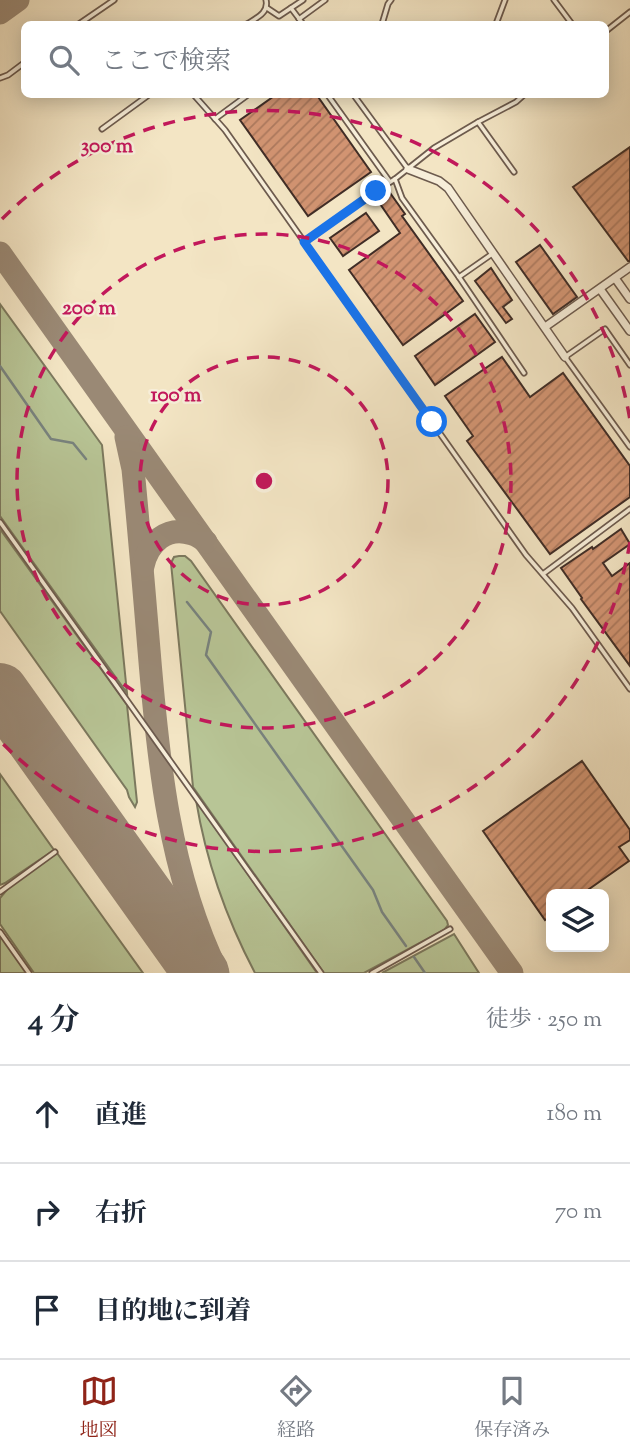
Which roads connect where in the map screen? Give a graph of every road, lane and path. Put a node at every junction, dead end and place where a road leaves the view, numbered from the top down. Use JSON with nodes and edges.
{"nodes":[{"id":1,"x":114,"y":0,"type":"edge"},
{"id":2,"x":266,"y":0,"type":"edge"},
{"id":3,"x":303,"y":0,"type":"edge"},
{"id":4,"x":325,"y":0,"type":"edge"},
{"id":5,"x":391,"y":0,"type":"edge"},
{"id":6,"x":505,"y":0,"type":"edge"},
{"id":7,"x":554,"y":0,"type":"edge"},
{"id":8,"x":267,"y":8,"type":"junction"},
{"id":9,"x":291,"y":8,"type":"junction"},
{"id":10,"x":630,"y":12,"type":"edge"},
{"id":11,"x":299,"y":19,"type":"joint"},
{"id":12,"x":83,"y":21,"type":"edge"},
{"id":13,"x":251,"y":21,"type":"edge"},
{"id":14,"x":384,"y":21,"type":"edge"},
{"id":15,"x":497,"y":21,"type":"edge"},
{"id":16,"x":570,"y":21,"type":"edge"},
{"id":17,"x":609,"y":30,"type":"edge"},
{"id":18,"x":21,"y":65,"type":"edge"},
{"id":19,"x":0,"y":78,"type":"edge"},
{"id":20,"x":145,"y":98,"type":"edge"},
{"id":21,"x":197,"y":98,"type":"edge"},
{"id":22,"x":244,"y":98,"type":"edge"},
{"id":23,"x":330,"y":98,"type":"edge"},
{"id":24,"x":356,"y":98,"type":"edge"},
{"id":25,"x":520,"y":98,"type":"edge"},
{"id":26,"x":215,"y":119,"type":"junction"},
{"id":27,"x":478,"y":122,"type":"junction"},
{"id":28,"x":102,"y":129,"type":"dead end"},
{"id":29,"x":408,"y":169,"type":"junction"},
{"id":30,"x":514,"y":172,"type":"dead end"},
{"id":31,"x":395,"y":178,"type":"junction"},
{"id":32,"x":390,"y":182,"type":"junction"},
{"id":33,"x":304,"y":242,"type":"junction"},
{"id":34,"x":493,"y":253,"type":"junction"},
{"id":35,"x":630,"y":267,"type":"edge"},
{"id":36,"x":459,"y":277,"type":"junction"},
{"id":37,"x":615,"y":278,"type":"junction"},
{"id":38,"x":600,"y":289,"type":"junction"},
{"id":39,"x":630,"y":299,"type":"edge"},
{"id":40,"x":545,"y":327,"type":"junction"},
{"id":41,"x":630,"y":331,"type":"edge"},
{"id":42,"x":565,"y":357,"type":"junction"},
{"id":43,"x":630,"y":365,"type":"edge"},
{"id":44,"x":524,"y":373,"type":"dead end"},
{"id":45,"x":630,"y":447,"type":"edge"},
{"id":46,"x":630,"y":509,"type":"edge"},
{"id":47,"x":0,"y":522,"type":"edge"},
{"id":48,"x":543,"y":574,"type":"junction"},
{"id":49,"x":630,"y":689,"type":"edge"},
{"id":50,"x":55,"y":852,"type":"dead end"},
{"id":51,"x":0,"y":892,"type":"edge"},
{"id":52,"x":450,"y":929,"type":"dead end"},
{"id":53,"x":0,"y":932,"type":"edge"},
{"id":54,"x":29,"y":973,"type":"edge"},
{"id":55,"x":321,"y":973,"type":"edge"},
{"id":56,"x":372,"y":973,"type":"edge"}],
"edges":[{"from":1,"to":12,"type":"lane"},
{"from":2,"to":8,"type":"lane"},
{"from":3,"to":9,"type":"lane"},
{"from":4,"to":11,"type":"lane"},
{"from":5,"to":14,"type":"lane"},
{"from":6,"to":15,"type":"lane"},
{"from":7,"to":16,"type":"lane"},
{"from":8,"to":9,"type":"lane"},
{"from":8,"to":13,"type":"lane"},
{"from":9,"to":11,"type":"lane"},
{"from":10,"to":17,"type":"lane"},
{"from":18,"to":19,"type":"lane"},
{"from":20,"to":28,"type":"lane"},
{"from":21,"to":26,"type":"lane"},
{"from":22,"to":26,"type":"lane"},
{"from":23,"to":32,"type":"lane"},
{"from":24,"to":29,"type":"lane"},
{"from":25,"to":27,"type":"lane"},
{"from":26,"to":33,"type":"lane"},
{"from":27,"to":29,"type":"lane"},
{"from":27,"to":30,"type":"lane"},
{"from":29,"to":31,"type":"lane"},
{"from":29,"to":34,"type":"street"},
{"from":31,"to":32,"type":"lane"},
{"from":31,"to":36,"type":"lane"},
{"from":32,"to":33,"type":"lane"},
{"from":33,"to":48,"type":"lane"},
{"from":34,"to":36,"type":"lane"},
{"from":34,"to":40,"type":"street"},
{"from":35,"to":37,"type":"street"},
{"from":36,"to":44,"type":"lane"},
{"from":37,"to":38,"type":"street"},
{"from":37,"to":39,"type":"street"},
{"from":38,"to":40,"type":"street"},
{"from":38,"to":41,"type":"street"},
{"from":40,"to":42,"type":"street"},
{"from":42,"to":43,"type":"lane"},
{"from":42,"to":45,"type":"lane"},
{"from":46,"to":48,"type":"lane"},
{"from":47,"to":55,"type":"lane"},
{"from":48,"to":49,"type":"lane"},
{"from":50,"to":51,"type":"lane"},
{"from":52,"to":56,"type":"lane"},
{"from":53,"to":54,"type":"lane"}]}
